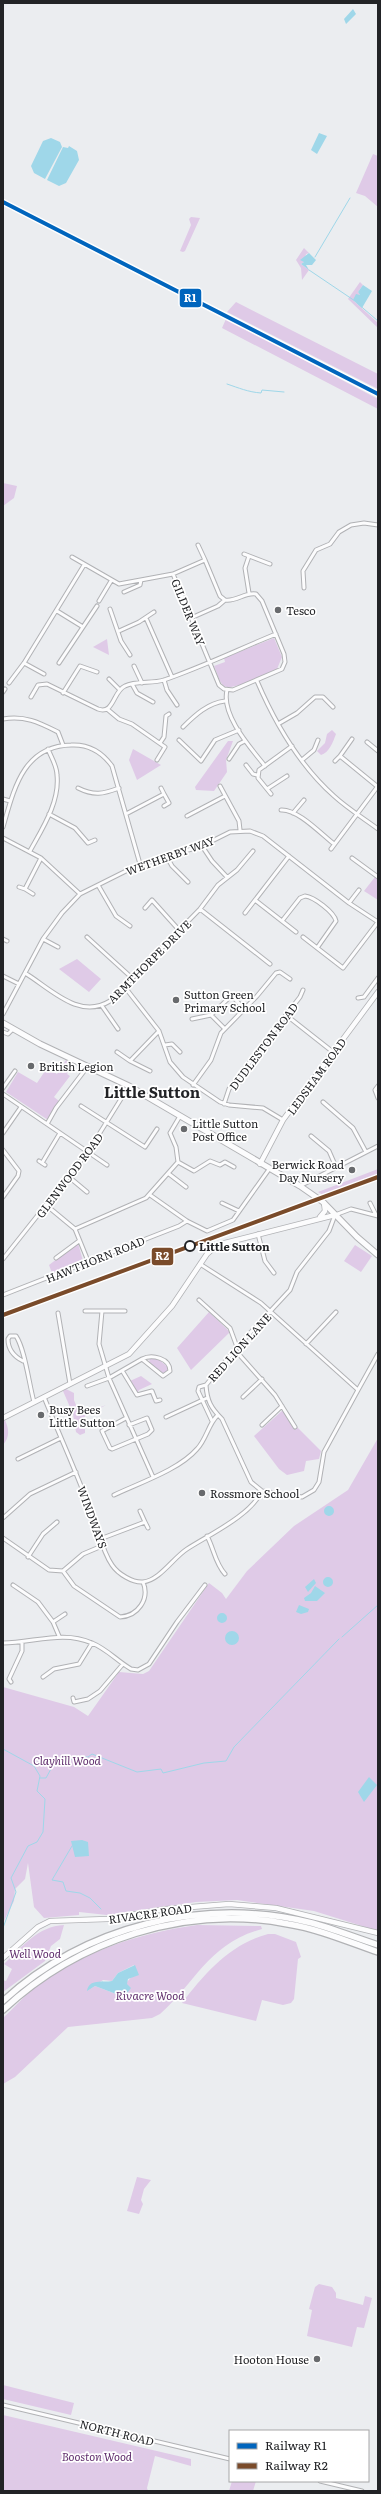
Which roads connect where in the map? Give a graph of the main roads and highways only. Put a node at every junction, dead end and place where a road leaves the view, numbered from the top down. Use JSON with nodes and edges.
{"nodes":[{"id":1,"x":378,"y":992,"type":"edge"},
{"id":2,"x":3,"y":1023,"type":"edge"},
{"id":3,"x":260,"y":1164,"type":"junction"},
{"id":4,"x":323,"y":1202,"type":"junction"},
{"id":5,"x":335,"y":1215,"type":"junction"},
{"id":6,"x":319,"y":1218,"type":"junction"},
{"id":7,"x":378,"y":1255,"type":"edge"},
{"id":8,"x":3,"y":1418,"type":"edge"},
{"id":9,"x":378,"y":1933,"type":"edge"},
{"id":10,"x":378,"y":1945,"type":"edge"},
{"id":11,"x":378,"y":1952,"type":"edge"},
{"id":12,"x":3,"y":1958,"type":"edge"},
{"id":13,"x":3,"y":2001,"type":"edge"},
{"id":14,"x":3,"y":2010,"type":"edge"}],
"edges":[{"from":1,"to":3,"type":"main road","name":"LEDSHAM ROAD"},
{"from":2,"to":3,"type":"main road"},
{"from":3,"to":4,"type":"main road"},
{"from":4,"to":5,"type":"main road"},
{"from":4,"to":6,"type":"main road"},
{"from":5,"to":6,"type":"main road"},
{"from":5,"to":7,"type":"main road"},
{"from":6,"to":8,"type":"main road"},
{"from":9,"to":12,"type":"main road","name":"RIVACRE ROAD"},
{"from":10,"to":13,"type":"highway"},
{"from":11,"to":14,"type":"highway"}]}
